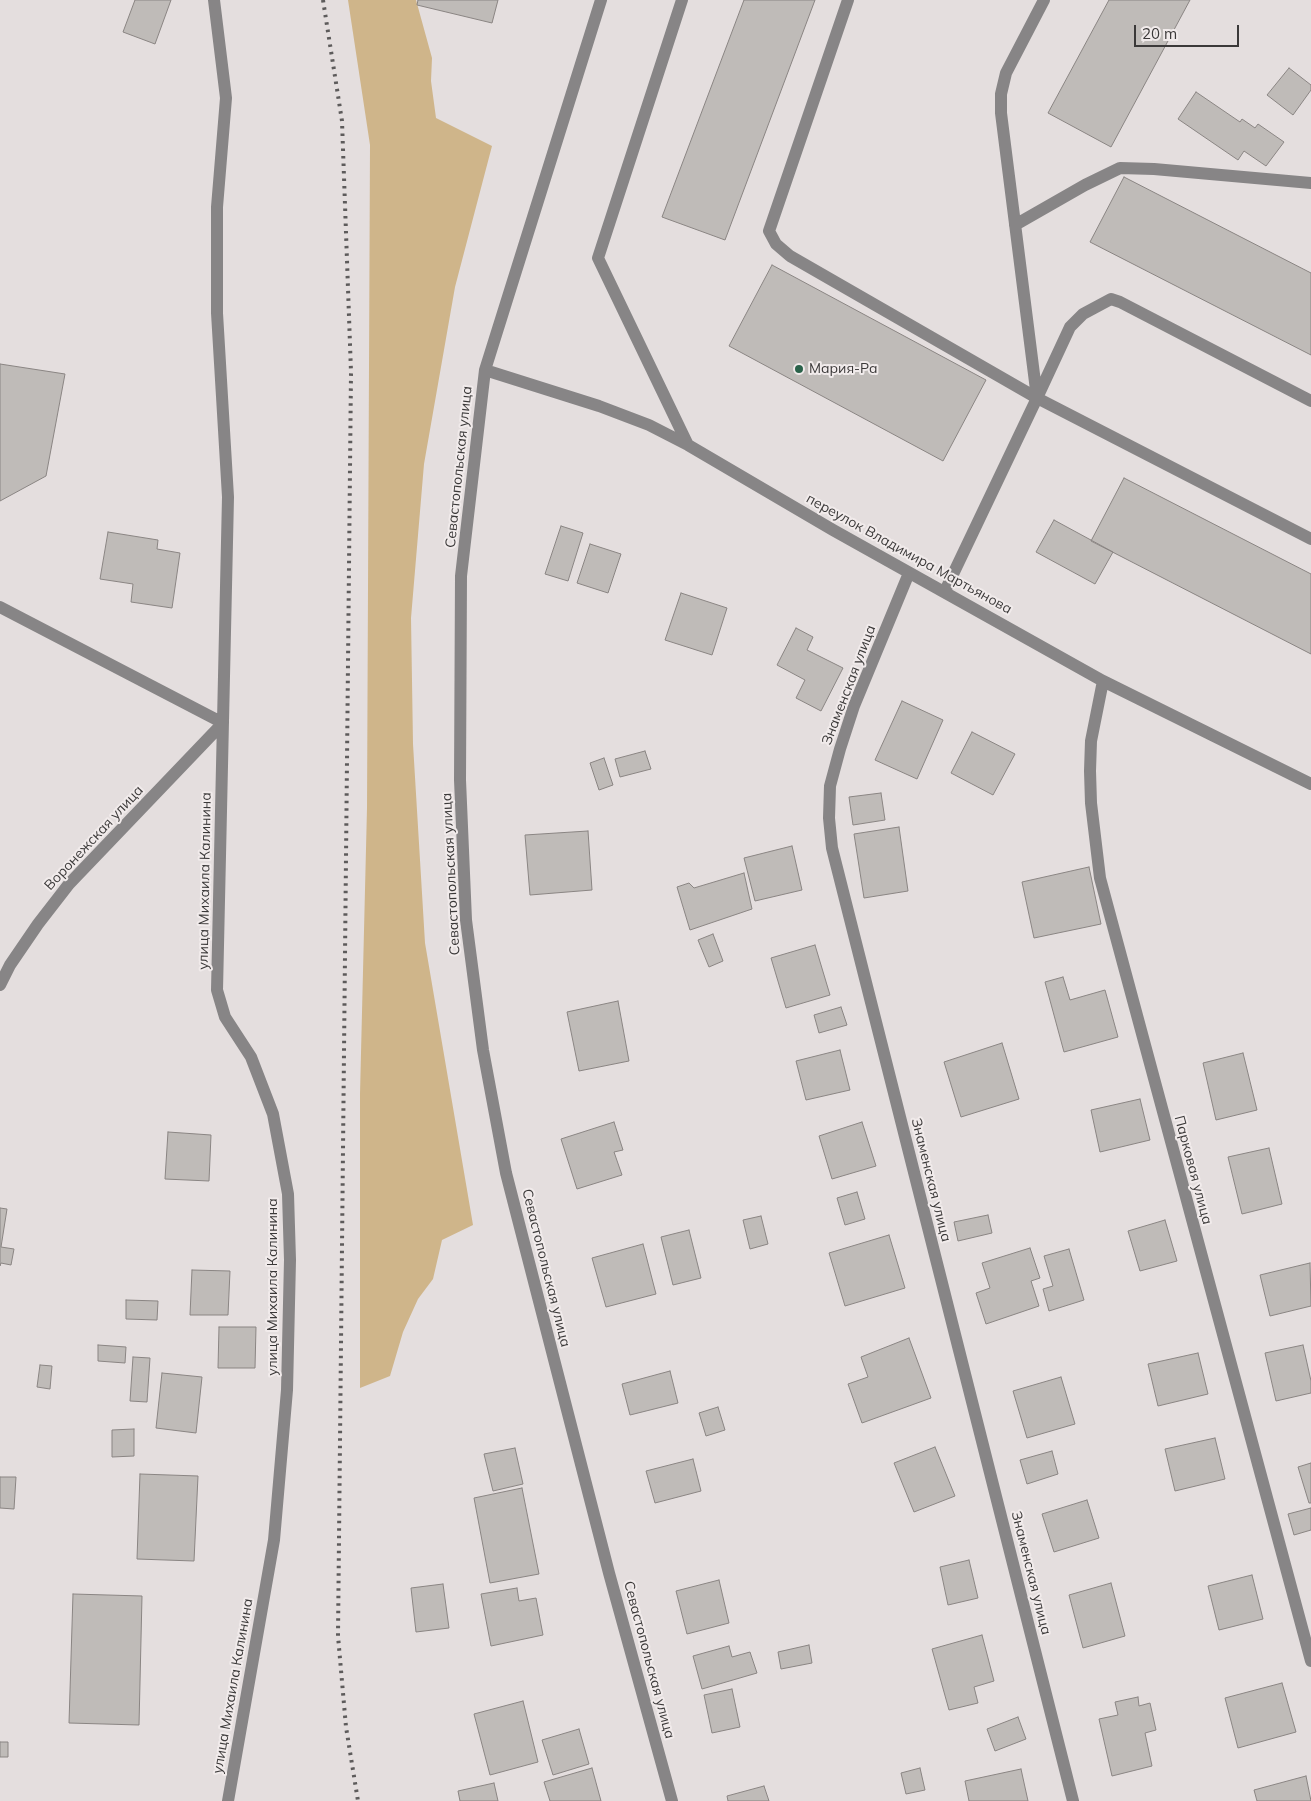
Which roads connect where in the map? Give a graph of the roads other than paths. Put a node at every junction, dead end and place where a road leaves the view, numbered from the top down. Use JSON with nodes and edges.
{"nodes":[{"id":1,"x":214,"y":0,"type":"edge"},
{"id":2,"x":601,"y":0,"type":"edge"},
{"id":3,"x":682,"y":0,"type":"edge"},
{"id":4,"x":848,"y":0,"type":"edge"},
{"id":5,"x":1044,"y":0,"type":"edge"},
{"id":6,"x":1311,"y":183,"type":"edge"},
{"id":7,"x":1015,"y":225,"type":"junction"},
{"id":8,"x":485,"y":370,"type":"junction"},
{"id":9,"x":1037,"y":398,"type":"junction"},
{"id":10,"x":1311,"y":401,"type":"edge"},
{"id":11,"x":688,"y":444,"type":"junction"},
{"id":12,"x":1311,"y":539,"type":"edge"},
{"id":13,"x":909,"y":573,"type":"junction"},
{"id":14,"x":945,"y":592,"type":"junction"},
{"id":15,"x":0,"y":607,"type":"edge"},
{"id":16,"x":1103,"y":681,"type":"junction"},
{"id":17,"x":223,"y":723,"type":"junction"},
{"id":18,"x":1311,"y":784,"type":"edge"},
{"id":19,"x":0,"y":985,"type":"edge"},
{"id":20,"x":1311,"y":1661,"type":"edge"},
{"id":21,"x":228,"y":1801,"type":"edge"},
{"id":22,"x":672,"y":1801,"type":"edge"},
{"id":23,"x":1073,"y":1801,"type":"edge"}],
"edges":[{"from":1,"to":17,"type":"street","name":"улица Михаила Калинина"},
{"from":2,"to":8,"type":"street","name":"Севастопольская улица"},
{"from":3,"to":11,"type":"street"},
{"from":4,"to":9,"type":"street"},
{"from":5,"to":7,"type":"street"},
{"from":6,"to":7,"type":"street"},
{"from":7,"to":9,"type":"street"},
{"from":8,"to":11,"type":"street","name":"переулок Владимира Мартьянова"},
{"from":8,"to":22,"type":"street","name":"Севастопольская улица"},
{"from":9,"to":10,"type":"street"},
{"from":9,"to":12,"type":"street"},
{"from":9,"to":14,"type":"street"},
{"from":11,"to":13,"type":"street","name":"переулок Владимира Мартьянова"},
{"from":13,"to":14,"type":"street","name":"переулок Владимира Мартьянова"},
{"from":13,"to":23,"type":"street","name":"Знаменская улица"},
{"from":14,"to":16,"type":"street","name":"переулок Владимира Мартьянова"},
{"from":15,"to":17,"type":"street"},
{"from":16,"to":18,"type":"street","name":"переулок Владимира Мартьянова"},
{"from":16,"to":20,"type":"street","name":"Парковая улица"},
{"from":17,"to":19,"type":"street","name":"Воронежская улица"},
{"from":17,"to":21,"type":"street","name":"улица Михаила Калинина"}]}
